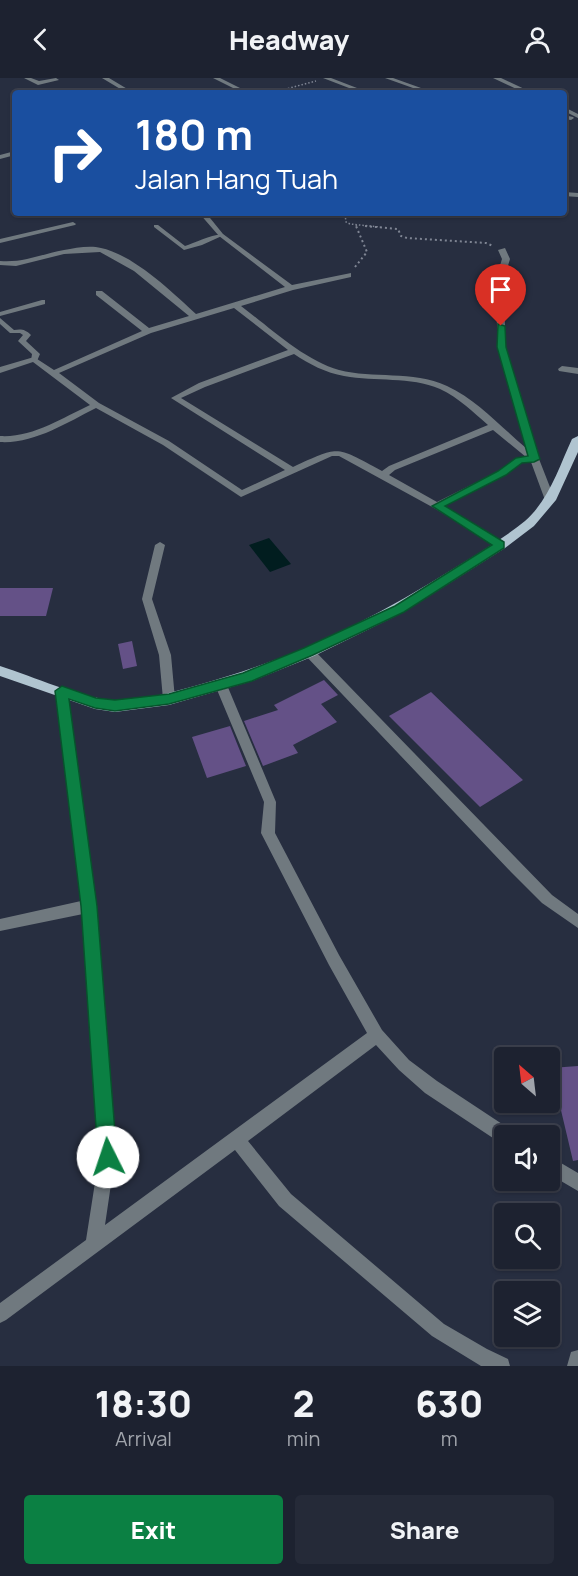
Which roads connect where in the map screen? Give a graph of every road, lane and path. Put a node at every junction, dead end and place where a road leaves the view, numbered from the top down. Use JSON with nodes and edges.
{"nodes":[{"id":1,"x":27,"y":78,"type":"edge"},
{"id":2,"x":106,"y":78,"type":"edge"},
{"id":3,"x":114,"y":78,"type":"edge"},
{"id":4,"x":216,"y":78,"type":"edge"},
{"id":5,"x":327,"y":78,"type":"edge"},
{"id":6,"x":388,"y":78,"type":"edge"},
{"id":7,"x":496,"y":78,"type":"edge"},
{"id":8,"x":56,"y":80,"type":"dead end"},
{"id":9,"x":125,"y":90,"type":"edge"},
{"id":10,"x":241,"y":90,"type":"edge"},
{"id":11,"x":282,"y":90,"type":"edge"},
{"id":12,"x":360,"y":90,"type":"edge"},
{"id":13,"x":423,"y":90,"type":"edge"},
{"id":14,"x":523,"y":90,"type":"edge"},
{"id":15,"x":205,"y":216,"type":"edge"},
{"id":16,"x":345,"y":216,"type":"edge"},
{"id":17,"x":73,"y":224,"type":"dead end"},
{"id":18,"x":356,"y":225,"type":"junction"},
{"id":19,"x":156,"y":226,"type":"dead end"},
{"id":20,"x":221,"y":235,"type":"junction"},
{"id":21,"x":0,"y":241,"type":"edge"},
{"id":22,"x":502,"y":250,"type":"joint"},
{"id":23,"x":0,"y":262,"type":"edge"},
{"id":24,"x":348,"y":275,"type":"joint"},
{"id":25,"x":291,"y":288,"type":"junction"},
{"id":26,"x":99,"y":293,"type":"dead end"},
{"id":27,"x":42,"y":302,"type":"dead end"},
{"id":28,"x":235,"y":305,"type":"junction"},
{"id":29,"x":0,"y":314,"type":"edge"},
{"id":30,"x":195,"y":317,"type":"junction"},
{"id":31,"x":0,"y":320,"type":"edge"},
{"id":32,"x":148,"y":331,"type":"junction"},
{"id":33,"x":296,"y":350,"type":"junction"},
{"id":34,"x":34,"y":359,"type":"junction"},
{"id":35,"x":562,"y":369,"type":"dead end"},
{"id":36,"x":0,"y":370,"type":"edge"},
{"id":37,"x":578,"y":370,"type":"edge"},
{"id":38,"x":53,"y":373,"type":"junction"},
{"id":39,"x":96,"y":405,"type":"junction"},
{"id":40,"x":494,"y":426,"type":"junction"},
{"id":41,"x":0,"y":439,"type":"edge"},
{"id":42,"x":578,"y":439,"type":"edge"},
{"id":43,"x":534,"y":459,"type":"junction"},
{"id":44,"x":291,"y":470,"type":"junction"},
{"id":45,"x":383,"y":475,"type":"junction"},
{"id":46,"x":550,"y":501,"type":"junction"},
{"id":47,"x":437,"y":506,"type":"junction"},
{"id":48,"x":160,"y":545,"type":"dead end"},
{"id":49,"x":500,"y":545,"type":"junction"},
{"id":50,"x":309,"y":652,"type":"junction"},
{"id":51,"x":0,"y":671,"type":"edge"},
{"id":52,"x":220,"y":685,"type":"junction"},
{"id":53,"x":62,"y":691,"type":"junction"},
{"id":54,"x":169,"y":699,"type":"junction"},
{"id":55,"x":89,"y":906,"type":"junction"},
{"id":56,"x":578,"y":922,"type":"edge"},
{"id":57,"x":0,"y":925,"type":"edge"},
{"id":58,"x":377,"y":1035,"type":"junction"},
{"id":59,"x":494,"y":1129,"type":"edge"},
{"id":60,"x":237,"y":1140,"type":"junction"},
{"id":61,"x":560,"y":1171,"type":"edge"},
{"id":62,"x":578,"y":1183,"type":"edge"},
{"id":63,"x":94,"y":1244,"type":"junction"},
{"id":64,"x":0,"y":1314,"type":"edge"},
{"id":65,"x":578,"y":1359,"type":"edge"},
{"id":66,"x":501,"y":1366,"type":"edge"},
{"id":67,"x":576,"y":1366,"type":"edge"}],
"edges":[{"from":1,"to":8,"type":"street"},
{"from":2,"to":3,"type":"street"},
{"from":2,"to":9,"type":"street"},
{"from":4,"to":10,"type":"street"},
{"from":5,"to":11,"type":"path"},
{"from":5,"to":12,"type":"street"},
{"from":6,"to":13,"type":"street"},
{"from":7,"to":14,"type":"street"},
{"from":15,"to":20,"type":"street"},
{"from":16,"to":18,"type":"path"},
{"from":17,"to":21,"type":"street"},
{"from":18,"to":22,"type":"path"},
{"from":18,"to":24,"type":"path"},
{"from":19,"to":20,"type":"lane"},
{"from":20,"to":25,"type":"street"},
{"from":22,"to":43,"type":"street"},
{"from":23,"to":30,"type":"street"},
{"from":24,"to":25,"type":"street"},
{"from":25,"to":28,"type":"street"},
{"from":26,"to":32,"type":"street"},
{"from":27,"to":29,"type":"street"},
{"from":28,"to":30,"type":"street"},
{"from":28,"to":33,"type":"street"},
{"from":30,"to":32,"type":"street"},
{"from":31,"to":34,"type":"lane"},
{"from":32,"to":38,"type":"street"},
{"from":33,"to":40,"type":"street"},
{"from":33,"to":44,"type":"street"},
{"from":34,"to":36,"type":"street"},
{"from":34,"to":38,"type":"street"},
{"from":35,"to":37,"type":"street"},
{"from":38,"to":39,"type":"street"},
{"from":39,"to":41,"type":"street"},
{"from":39,"to":44,"type":"street"},
{"from":40,"to":43,"type":"street"},
{"from":40,"to":45,"type":"street"},
{"from":42,"to":46,"type":"main road"},
{"from":43,"to":46,"type":"street"},
{"from":43,"to":47,"type":"street"},
{"from":44,"to":45,"type":"street"},
{"from":45,"to":47,"type":"street"},
{"from":46,"to":49,"type":"main road"},
{"from":47,"to":49,"type":"street"},
{"from":48,"to":54,"type":"street"},
{"from":49,"to":50,"type":"main road"},
{"from":50,"to":52,"type":"main road"},
{"from":50,"to":56,"type":"street"},
{"from":51,"to":53,"type":"main road"},
{"from":52,"to":54,"type":"main road"},
{"from":52,"to":58,"type":"street"},
{"from":53,"to":54,"type":"main road"},
{"from":53,"to":55,"type":"street"},
{"from":55,"to":57,"type":"street"},
{"from":55,"to":63,"type":"street"},
{"from":58,"to":59,"type":"street"},
{"from":58,"to":60,"type":"street"},
{"from":60,"to":63,"type":"street"},
{"from":60,"to":66,"type":"street"},
{"from":61,"to":62,"type":"street"},
{"from":63,"to":64,"type":"street"},
{"from":65,"to":67,"type":"street"}]}
